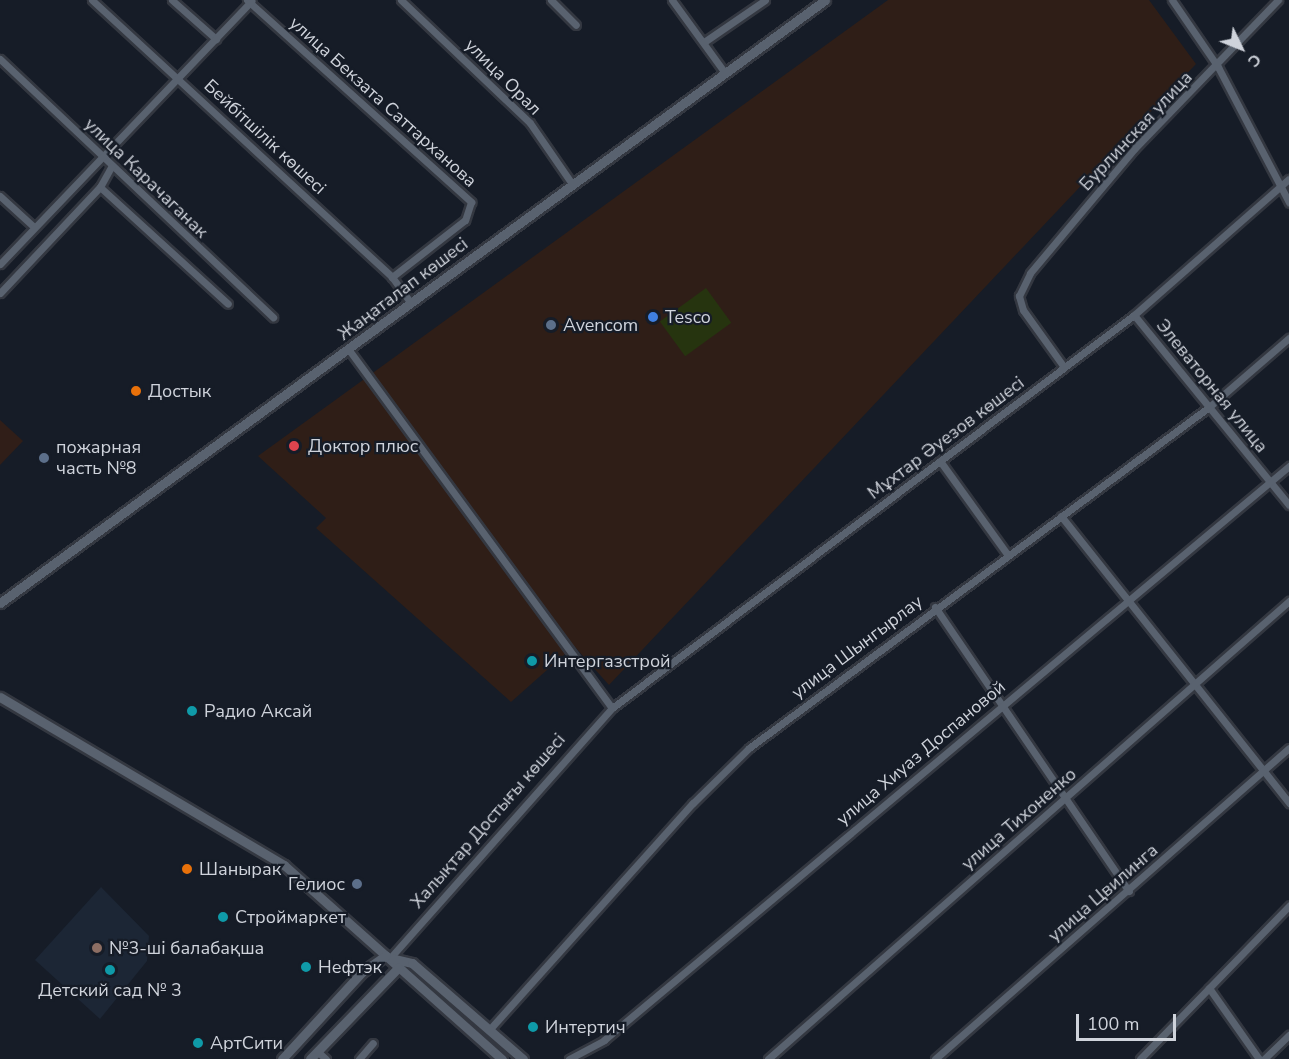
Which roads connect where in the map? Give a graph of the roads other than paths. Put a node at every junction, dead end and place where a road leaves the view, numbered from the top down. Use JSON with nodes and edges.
{"nodes":[{"id":1,"x":92,"y":0,"type":"edge"},
{"id":2,"x":172,"y":0,"type":"edge"},
{"id":3,"x":401,"y":0,"type":"edge"},
{"id":4,"x":551,"y":0,"type":"edge"},
{"id":5,"x":672,"y":0,"type":"edge"},
{"id":6,"x":765,"y":0,"type":"edge"},
{"id":7,"x":825,"y":0,"type":"edge"},
{"id":8,"x":1172,"y":0,"type":"edge"},
{"id":9,"x":1278,"y":0,"type":"edge"},
{"id":10,"x":250,"y":1,"type":"edge"},
{"id":11,"x":576,"y":25,"type":"dead end"},
{"id":12,"x":216,"y":39,"type":"junction"},
{"id":13,"x":704,"y":42,"type":"junction"},
{"id":14,"x":0,"y":59,"type":"edge"},
{"id":15,"x":1218,"y":67,"type":"junction"},
{"id":16,"x":725,"y":73,"type":"junction"},
{"id":17,"x":178,"y":77,"type":"junction"},
{"id":18,"x":103,"y":156,"type":"junction"},
{"id":19,"x":111,"y":167,"type":"junction"},
{"id":20,"x":1289,"y":179,"type":"edge"},
{"id":21,"x":573,"y":185,"type":"junction"},
{"id":22,"x":100,"y":187,"type":"junction"},
{"id":23,"x":1278,"y":188,"type":"junction"},
{"id":24,"x":0,"y":196,"type":"edge"},
{"id":25,"x":1289,"y":202,"type":"edge"},
{"id":26,"x":34,"y":227,"type":"junction"},
{"id":27,"x":0,"y":264,"type":"edge"},
{"id":28,"x":392,"y":277,"type":"junction"},
{"id":29,"x":0,"y":293,"type":"edge"},
{"id":30,"x":411,"y":303,"type":"junction"},
{"id":31,"x":228,"y":304,"type":"dead end"},
{"id":32,"x":1134,"y":315,"type":"junction"},
{"id":33,"x":273,"y":317,"type":"dead end"},
{"id":34,"x":1289,"y":338,"type":"edge"},
{"id":35,"x":350,"y":350,"type":"junction"},
{"id":36,"x":1064,"y":367,"type":"junction"},
{"id":37,"x":1209,"y":407,"type":"junction"},
{"id":38,"x":940,"y":461,"type":"junction"},
{"id":39,"x":1289,"y":466,"type":"edge"},
{"id":40,"x":1271,"y":482,"type":"junction"},
{"id":41,"x":1289,"y":505,"type":"edge"},
{"id":42,"x":1061,"y":516,"type":"junction"},
{"id":43,"x":1007,"y":554,"type":"junction"},
{"id":44,"x":1126,"y":600,"type":"junction"},
{"id":45,"x":1289,"y":601,"type":"edge"},
{"id":46,"x":0,"y":603,"type":"edge"},
{"id":47,"x":935,"y":607,"type":"junction"},
{"id":48,"x":1194,"y":684,"type":"junction"},
{"id":49,"x":0,"y":697,"type":"edge"},
{"id":50,"x":1002,"y":704,"type":"junction"},
{"id":51,"x":612,"y":708,"type":"junction"},
{"id":52,"x":1289,"y":747,"type":"edge"},
{"id":53,"x":1263,"y":770,"type":"junction"},
{"id":54,"x":1068,"y":795,"type":"junction"},
{"id":55,"x":1289,"y":803,"type":"edge"},
{"id":56,"x":1129,"y":891,"type":"junction"},
{"id":57,"x":1289,"y":906,"type":"edge"},
{"id":58,"x":388,"y":956,"type":"junction"},
{"id":59,"x":398,"y":969,"type":"junction"},
{"id":60,"x":1209,"y":988,"type":"junction"},
{"id":61,"x":489,"y":1030,"type":"junction"},
{"id":62,"x":1289,"y":1035,"type":"edge"},
{"id":63,"x":373,"y":1043,"type":"dead end"},
{"id":64,"x":317,"y":1051,"type":"junction"},
{"id":65,"x":282,"y":1059,"type":"edge"},
{"id":66,"x":310,"y":1059,"type":"edge"},
{"id":67,"x":326,"y":1059,"type":"edge"},
{"id":68,"x":358,"y":1059,"type":"edge"},
{"id":69,"x":502,"y":1059,"type":"edge"},
{"id":70,"x":523,"y":1059,"type":"edge"},
{"id":71,"x":569,"y":1059,"type":"edge"},
{"id":72,"x":768,"y":1059,"type":"edge"},
{"id":73,"x":935,"y":1059,"type":"edge"},
{"id":74,"x":1140,"y":1059,"type":"edge"},
{"id":75,"x":1259,"y":1059,"type":"edge"},
{"id":76,"x":1264,"y":1059,"type":"edge"}],
"edges":[{"from":1,"to":17,"type":"street","name":"Бейбітшілік көшесі"},
{"from":2,"to":12,"type":"street"},
{"from":3,"to":21,"type":"street","name":"улица Орал"},
{"from":4,"to":11,"type":"street"},
{"from":5,"to":13,"type":"street"},
{"from":6,"to":13,"type":"street"},
{"from":7,"to":16,"type":"main road","name":"Жаңаталап көшесі"},
{"from":8,"to":15,"type":"street"},
{"from":9,"to":15,"type":"street","name":"Бурлинская улица"},
{"from":10,"to":12,"type":"street"},
{"from":10,"to":28,"type":"street","name":"улица Бекзата Саттарханова"},
{"from":12,"to":17,"type":"street"},
{"from":13,"to":16,"type":"street"},
{"from":14,"to":18,"type":"street","name":"улица Карачаганак"},
{"from":15,"to":23,"type":"street"},
{"from":15,"to":36,"type":"street","name":"Бурлинская улица"},
{"from":16,"to":21,"type":"main road","name":"Жаңаталап көшесі"},
{"from":17,"to":18,"type":"street"},
{"from":17,"to":28,"type":"street","name":"Бейбітшілік көшесі"},
{"from":18,"to":19,"type":"street","name":"улица Карачаганак"},
{"from":18,"to":26,"type":"street"},
{"from":19,"to":22,"type":"street"},
{"from":19,"to":33,"type":"street","name":"улица Карачаганак"},
{"from":20,"to":23,"type":"street","name":"Мұхтар Әуезов көшесі"},
{"from":21,"to":30,"type":"main road","name":"Жаңаталап көшесі"},
{"from":22,"to":29,"type":"street"},
{"from":22,"to":31,"type":"street"},
{"from":23,"to":25,"type":"street"},
{"from":23,"to":32,"type":"street","name":"Мұхтар Әуезов көшесі"},
{"from":24,"to":26,"type":"street"},
{"from":26,"to":27,"type":"street"},
{"from":28,"to":30,"type":"street","name":"Бейбітшілік көшесі"},
{"from":30,"to":35,"type":"main road","name":"Жаңаталап көшесі"},
{"from":32,"to":36,"type":"street","name":"Мұхтар Әуезов көшесі"},
{"from":32,"to":37,"type":"street","name":"Элеваторная улица"},
{"from":34,"to":37,"type":"street","name":"улица Шынгырлау"},
{"from":35,"to":46,"type":"main road","name":"Жаңаталап көшесі"},
{"from":35,"to":51,"type":"street"},
{"from":36,"to":38,"type":"street","name":"Мұхтар Әуезов көшесі"},
{"from":37,"to":40,"type":"street","name":"Элеваторная улица"},
{"from":37,"to":42,"type":"street","name":"улица Шынгырлау"},
{"from":38,"to":43,"type":"street"},
{"from":38,"to":51,"type":"street","name":"Мұхтар Әуезов көшесі"},
{"from":39,"to":40,"type":"street","name":"улица Хиуаз Доспановой"},
{"from":40,"to":41,"type":"street","name":"Элеваторная улица"},
{"from":40,"to":44,"type":"street","name":"улица Хиуаз Доспановой"},
{"from":42,"to":43,"type":"street","name":"улица Шынгырлау"},
{"from":42,"to":44,"type":"street"},
{"from":43,"to":47,"type":"street","name":"улица Шынгырлау"},
{"from":44,"to":48,"type":"street"},
{"from":44,"to":50,"type":"street","name":"улица Хиуаз Доспановой"},
{"from":45,"to":48,"type":"street","name":"улица Тихоненко"},
{"from":47,"to":50,"type":"street"},
{"from":47,"to":61,"type":"street","name":"улица Шынгырлау"},
{"from":48,"to":53,"type":"street"},
{"from":48,"to":54,"type":"street","name":"улица Тихоненко"},
{"from":49,"to":58,"type":"main road"},
{"from":50,"to":54,"type":"street"},
{"from":50,"to":71,"type":"street","name":"улица Хиуаз Доспановой"},
{"from":51,"to":58,"type":"street","name":"Халықтар Достығы көшесі"},
{"from":52,"to":53,"type":"street","name":"улица Цвилинга"},
{"from":53,"to":55,"type":"street"},
{"from":53,"to":56,"type":"street","name":"улица Цвилинга"},
{"from":54,"to":56,"type":"street"},
{"from":54,"to":72,"type":"street","name":"улица Тихоненко"},
{"from":56,"to":73,"type":"street","name":"улица Цвилинга"},
{"from":57,"to":60,"type":"street"},
{"from":58,"to":59,"type":"main road"},
{"from":58,"to":61,"type":"main road"},
{"from":58,"to":65,"type":"main road","name":"Халықтар Достығы көшесі"},
{"from":59,"to":64,"type":"main road"},
{"from":59,"to":69,"type":"main road"},
{"from":60,"to":74,"type":"street"},
{"from":60,"to":75,"type":"street"},
{"from":61,"to":70,"type":"main road"},
{"from":62,"to":76,"type":"street"},
{"from":63,"to":68,"type":"street"},
{"from":64,"to":66,"type":"main road"},
{"from":64,"to":67,"type":"street"}]}
